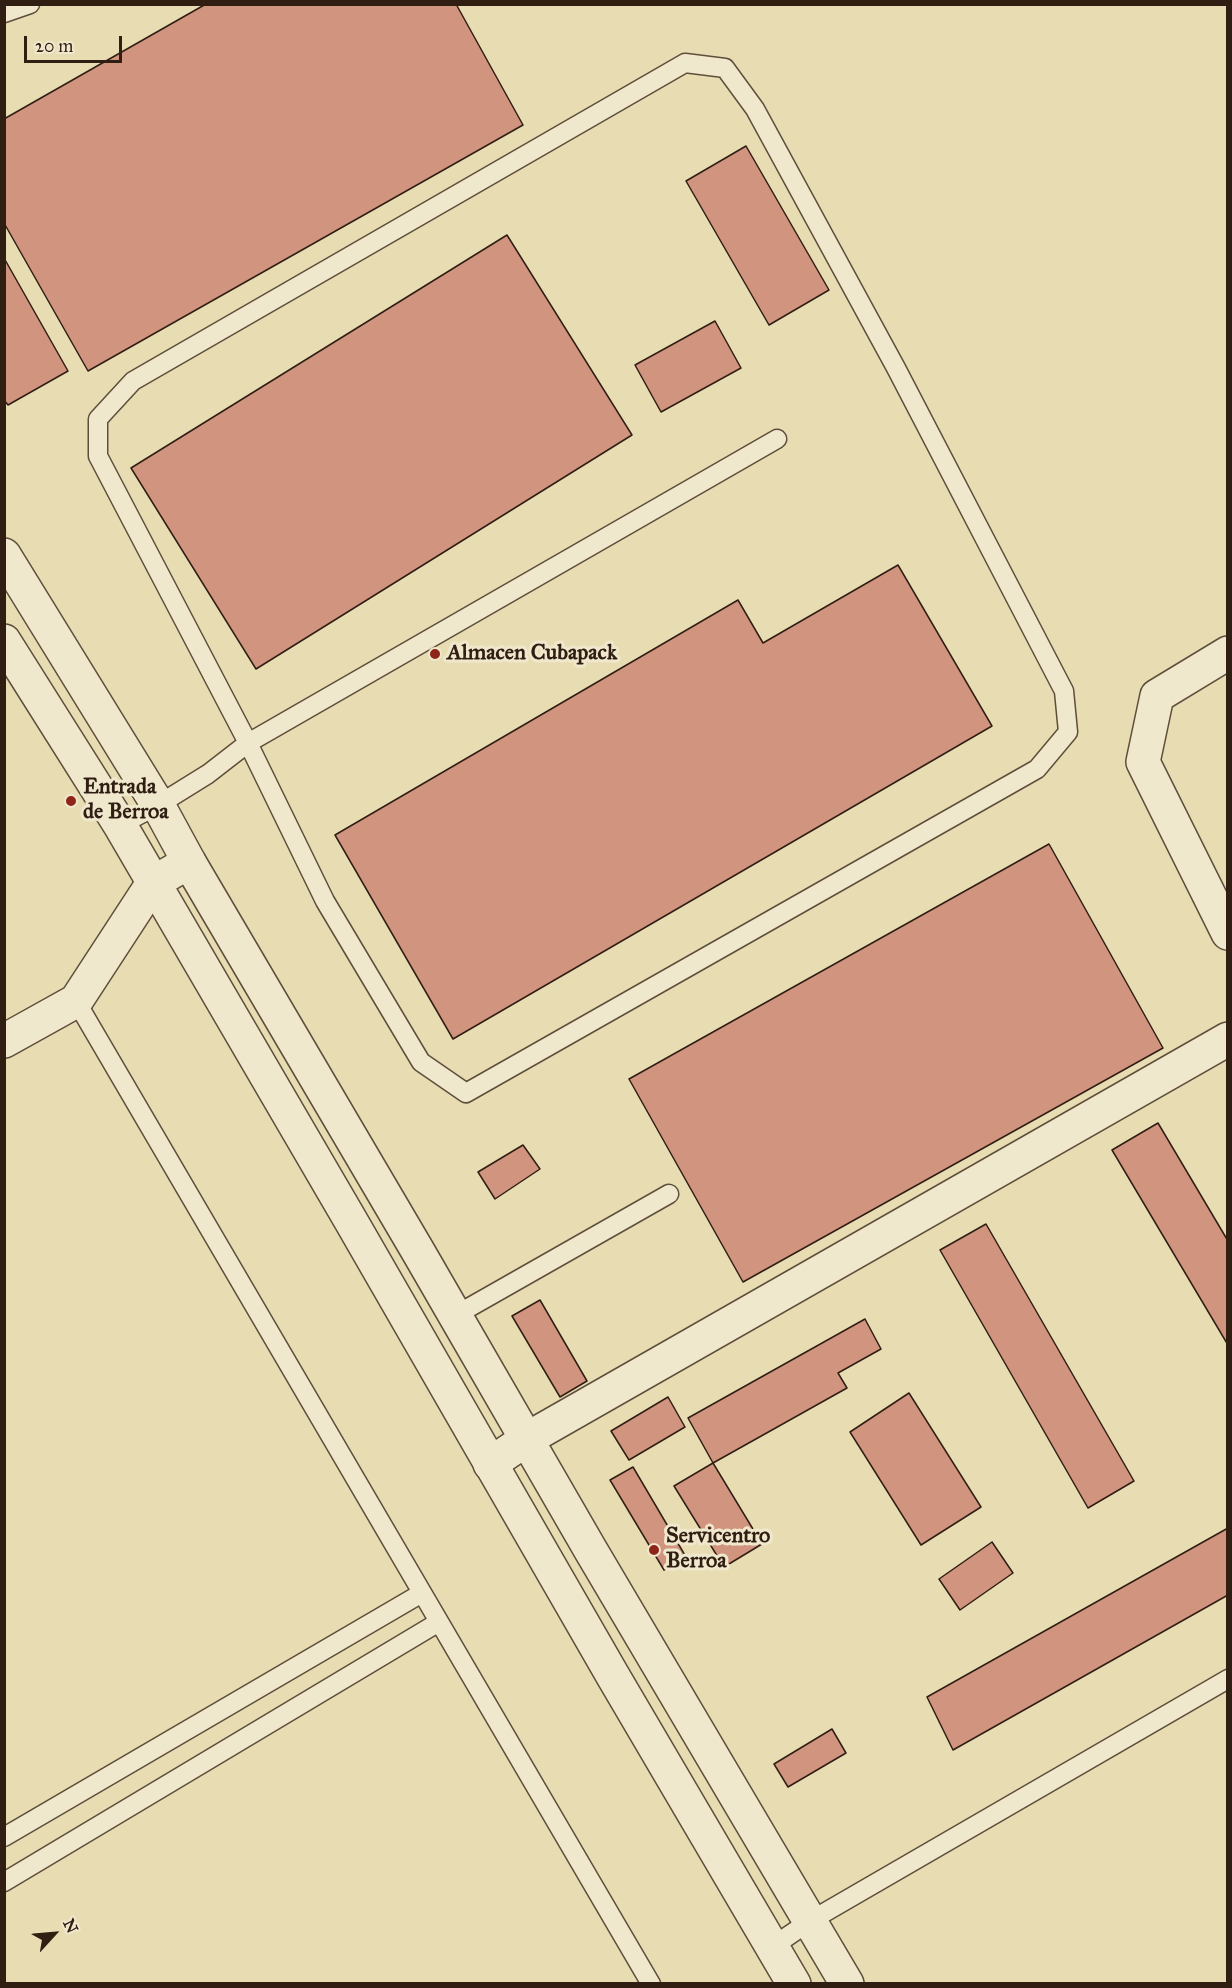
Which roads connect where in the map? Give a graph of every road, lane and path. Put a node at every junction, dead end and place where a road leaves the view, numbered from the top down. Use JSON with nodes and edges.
{"nodes":[{"id":1,"x":30,"y":4,"type":"edge"},
{"id":2,"x":4,"y":14,"type":"edge"},
{"id":3,"x":777,"y":439,"type":"dead end"},
{"id":4,"x":4,"y":555,"type":"edge"},
{"id":5,"x":4,"y":641,"type":"edge"},
{"id":6,"x":1227,"y":653,"type":"edge"},
{"id":7,"x":248,"y":743,"type":"junction"},
{"id":8,"x":158,"y":805,"type":"junction"},
{"id":9,"x":120,"y":825,"type":"junction"},
{"id":10,"x":189,"y":862,"type":"junction"},
{"id":11,"x":153,"y":883,"type":"junction"},
{"id":12,"x":1227,"y":933,"type":"edge"},
{"id":13,"x":76,"y":1001,"type":"junction"},
{"id":14,"x":1227,"y":1039,"type":"edge"},
{"id":15,"x":4,"y":1041,"type":"edge"},
{"id":16,"x":669,"y":1194,"type":"dead end"},
{"id":17,"x":456,"y":1316,"type":"junction"},
{"id":18,"x":527,"y":1439,"type":"junction"},
{"id":19,"x":490,"y":1464,"type":"junction"},
{"id":20,"x":422,"y":1593,"type":"junction"},
{"id":21,"x":439,"y":1622,"type":"junction"},
{"id":22,"x":647,"y":1645,"type":"junction"},
{"id":23,"x":608,"y":1667,"type":"junction"},
{"id":24,"x":1227,"y":1679,"type":"edge"},
{"id":25,"x":4,"y":1837,"type":"edge"},
{"id":26,"x":4,"y":1882,"type":"edge"},
{"id":27,"x":810,"y":1921,"type":"junction"},
{"id":28,"x":772,"y":1947,"type":"junction"},
{"id":29,"x":651,"y":1983,"type":"edge"},
{"id":30,"x":794,"y":1983,"type":"edge"},
{"id":31,"x":847,"y":1983,"type":"edge"}],
"edges":[{"from":1,"to":2,"type":"lane"},
{"from":3,"to":7,"type":"lane"},
{"from":4,"to":8,"type":"street"},
{"from":5,"to":9,"type":"street"},
{"from":6,"to":12,"type":"street"},
{"from":7,"to":7,"type":"lane"},
{"from":7,"to":8,"type":"lane"},
{"from":8,"to":9,"type":"lane"},
{"from":8,"to":10,"type":"street"},
{"from":9,"to":11,"type":"street"},
{"from":10,"to":11,"type":"street"},
{"from":10,"to":17,"type":"street"},
{"from":11,"to":13,"type":"street"},
{"from":11,"to":19,"type":"street"},
{"from":13,"to":15,"type":"street"},
{"from":13,"to":20,"type":"lane"},
{"from":14,"to":18,"type":"street"},
{"from":16,"to":17,"type":"lane"},
{"from":17,"to":18,"type":"street"},
{"from":18,"to":19,"type":"street"},
{"from":18,"to":22,"type":"street"},
{"from":19,"to":23,"type":"street"},
{"from":20,"to":21,"type":"lane"},
{"from":20,"to":25,"type":"lane"},
{"from":21,"to":26,"type":"lane"},
{"from":21,"to":29,"type":"lane"},
{"from":22,"to":23,"type":"street"},
{"from":22,"to":27,"type":"street"},
{"from":23,"to":28,"type":"street"},
{"from":24,"to":27,"type":"lane"},
{"from":27,"to":28,"type":"lane"},
{"from":27,"to":31,"type":"street"},
{"from":28,"to":30,"type":"street"}]}
